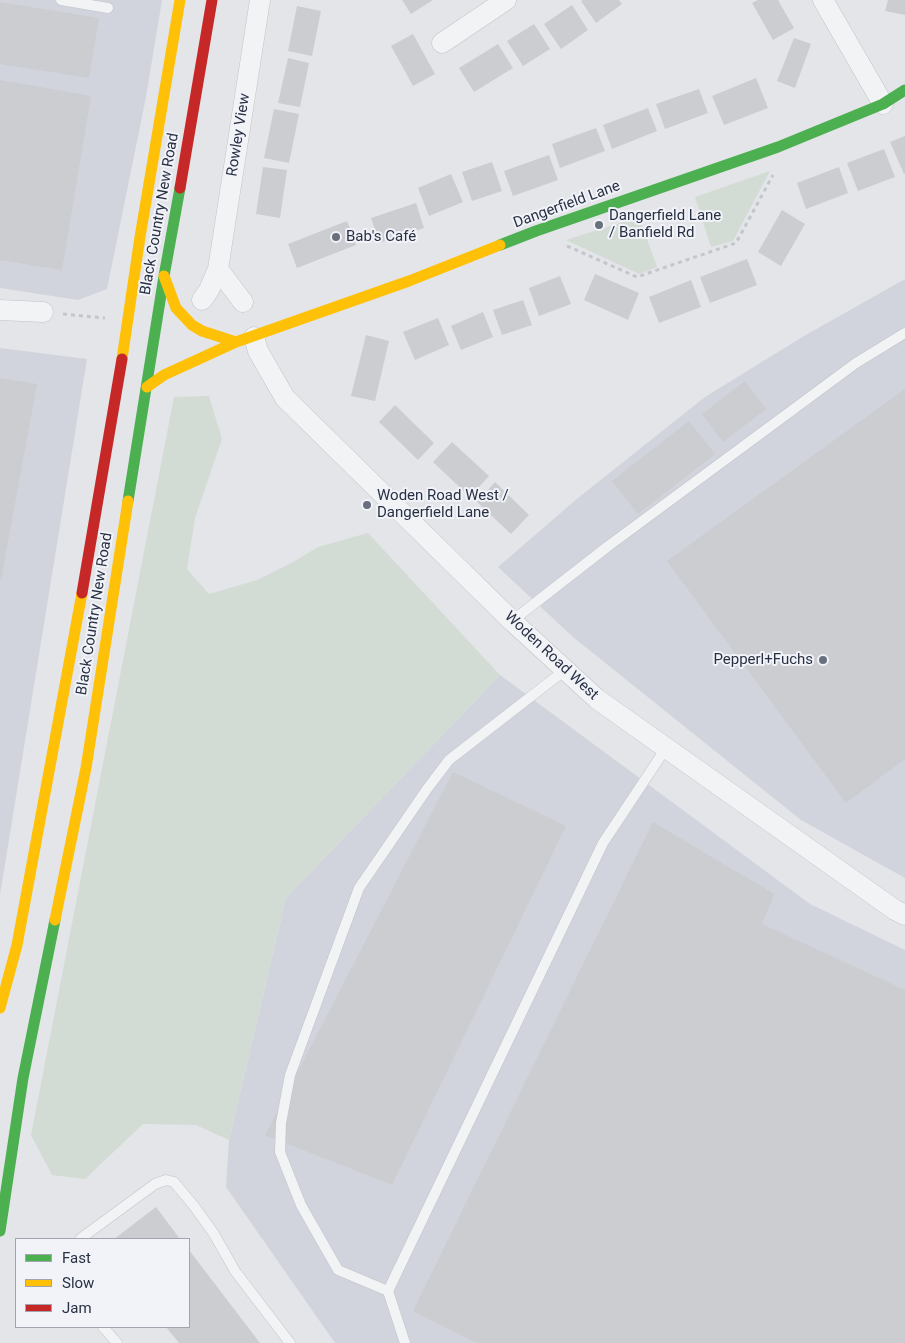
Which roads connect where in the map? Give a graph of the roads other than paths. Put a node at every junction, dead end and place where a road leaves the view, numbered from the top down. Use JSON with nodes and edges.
{"nodes":[{"id":1,"x":62,"y":0,"type":"edge"},
{"id":2,"x":180,"y":0,"type":"edge"},
{"id":3,"x":212,"y":0,"type":"edge"},
{"id":4,"x":260,"y":0,"type":"edge"},
{"id":5,"x":506,"y":0,"type":"edge"},
{"id":6,"x":823,"y":0,"type":"edge"},
{"id":7,"x":108,"y":8,"type":"dead end"},
{"id":8,"x":442,"y":43,"type":"dead end"},
{"id":9,"x":905,"y":90,"type":"edge"},
{"id":10,"x":884,"y":104,"type":"junction"},
{"id":11,"x":218,"y":269,"type":"junction"},
{"id":12,"x":164,"y":276,"type":"junction"},
{"id":13,"x":202,"y":300,"type":"dead end"},
{"id":14,"x":243,"y":302,"type":"dead end"},
{"id":15,"x":0,"y":310,"type":"edge"},
{"id":16,"x":43,"y":312,"type":"road end"},
{"id":17,"x":905,"y":333,"type":"edge"},
{"id":18,"x":245,"y":340,"type":"junction"},
{"id":19,"x":148,"y":387,"type":"junction"},
{"id":20,"x":512,"y":621,"type":"junction"},
{"id":21,"x":565,"y":670,"type":"junction"},
{"id":22,"x":666,"y":748,"type":"junction"},
{"id":23,"x":905,"y":915,"type":"edge"},
{"id":24,"x":0,"y":1008,"type":"edge"},
{"id":25,"x":0,"y":1231,"type":"edge"},
{"id":26,"x":81,"y":1238,"type":"edge"},
{"id":27,"x":388,"y":1291,"type":"junction"},
{"id":28,"x":103,"y":1328,"type":"edge"},
{"id":29,"x":117,"y":1343,"type":"edge"},
{"id":30,"x":290,"y":1343,"type":"edge"},
{"id":31,"x":405,"y":1343,"type":"edge"}],
"edges":[{"from":1,"to":7,"type":"lane"},
{"from":2,"to":24,"type":"main road","name":"Black Country New Road"},
{"from":3,"to":12,"type":"main road","name":"Black Country New Road"},
{"from":4,"to":11,"type":"street","name":"Rowley View"},
{"from":5,"to":8,"type":"street"},
{"from":6,"to":10,"type":"street"},
{"from":9,"to":10,"type":"main road","name":"Dangerfield Lane"},
{"from":10,"to":18,"type":"main road","name":"Dangerfield Lane"},
{"from":11,"to":13,"type":"street","name":"Rowley View"},
{"from":11,"to":14,"type":"street"},
{"from":12,"to":18,"type":"main road"},
{"from":12,"to":19,"type":"main road","name":"Black Country New Road"},
{"from":15,"to":16,"type":"street"},
{"from":17,"to":20,"type":"lane"},
{"from":18,"to":19,"type":"main road","name":"Dangerfield Lane"},
{"from":18,"to":20,"type":"street","name":"Woden Road West"},
{"from":19,"to":25,"type":"main road","name":"Black Country New Road"},
{"from":20,"to":21,"type":"street","name":"Woden Road West"},
{"from":21,"to":22,"type":"street","name":"Woden Road West"},
{"from":21,"to":27,"type":"lane"},
{"from":22,"to":23,"type":"street","name":"Woden Road West"},
{"from":22,"to":27,"type":"lane"},
{"from":26,"to":30,"type":"lane"},
{"from":27,"to":31,"type":"lane"},
{"from":28,"to":29,"type":"lane"}]}
